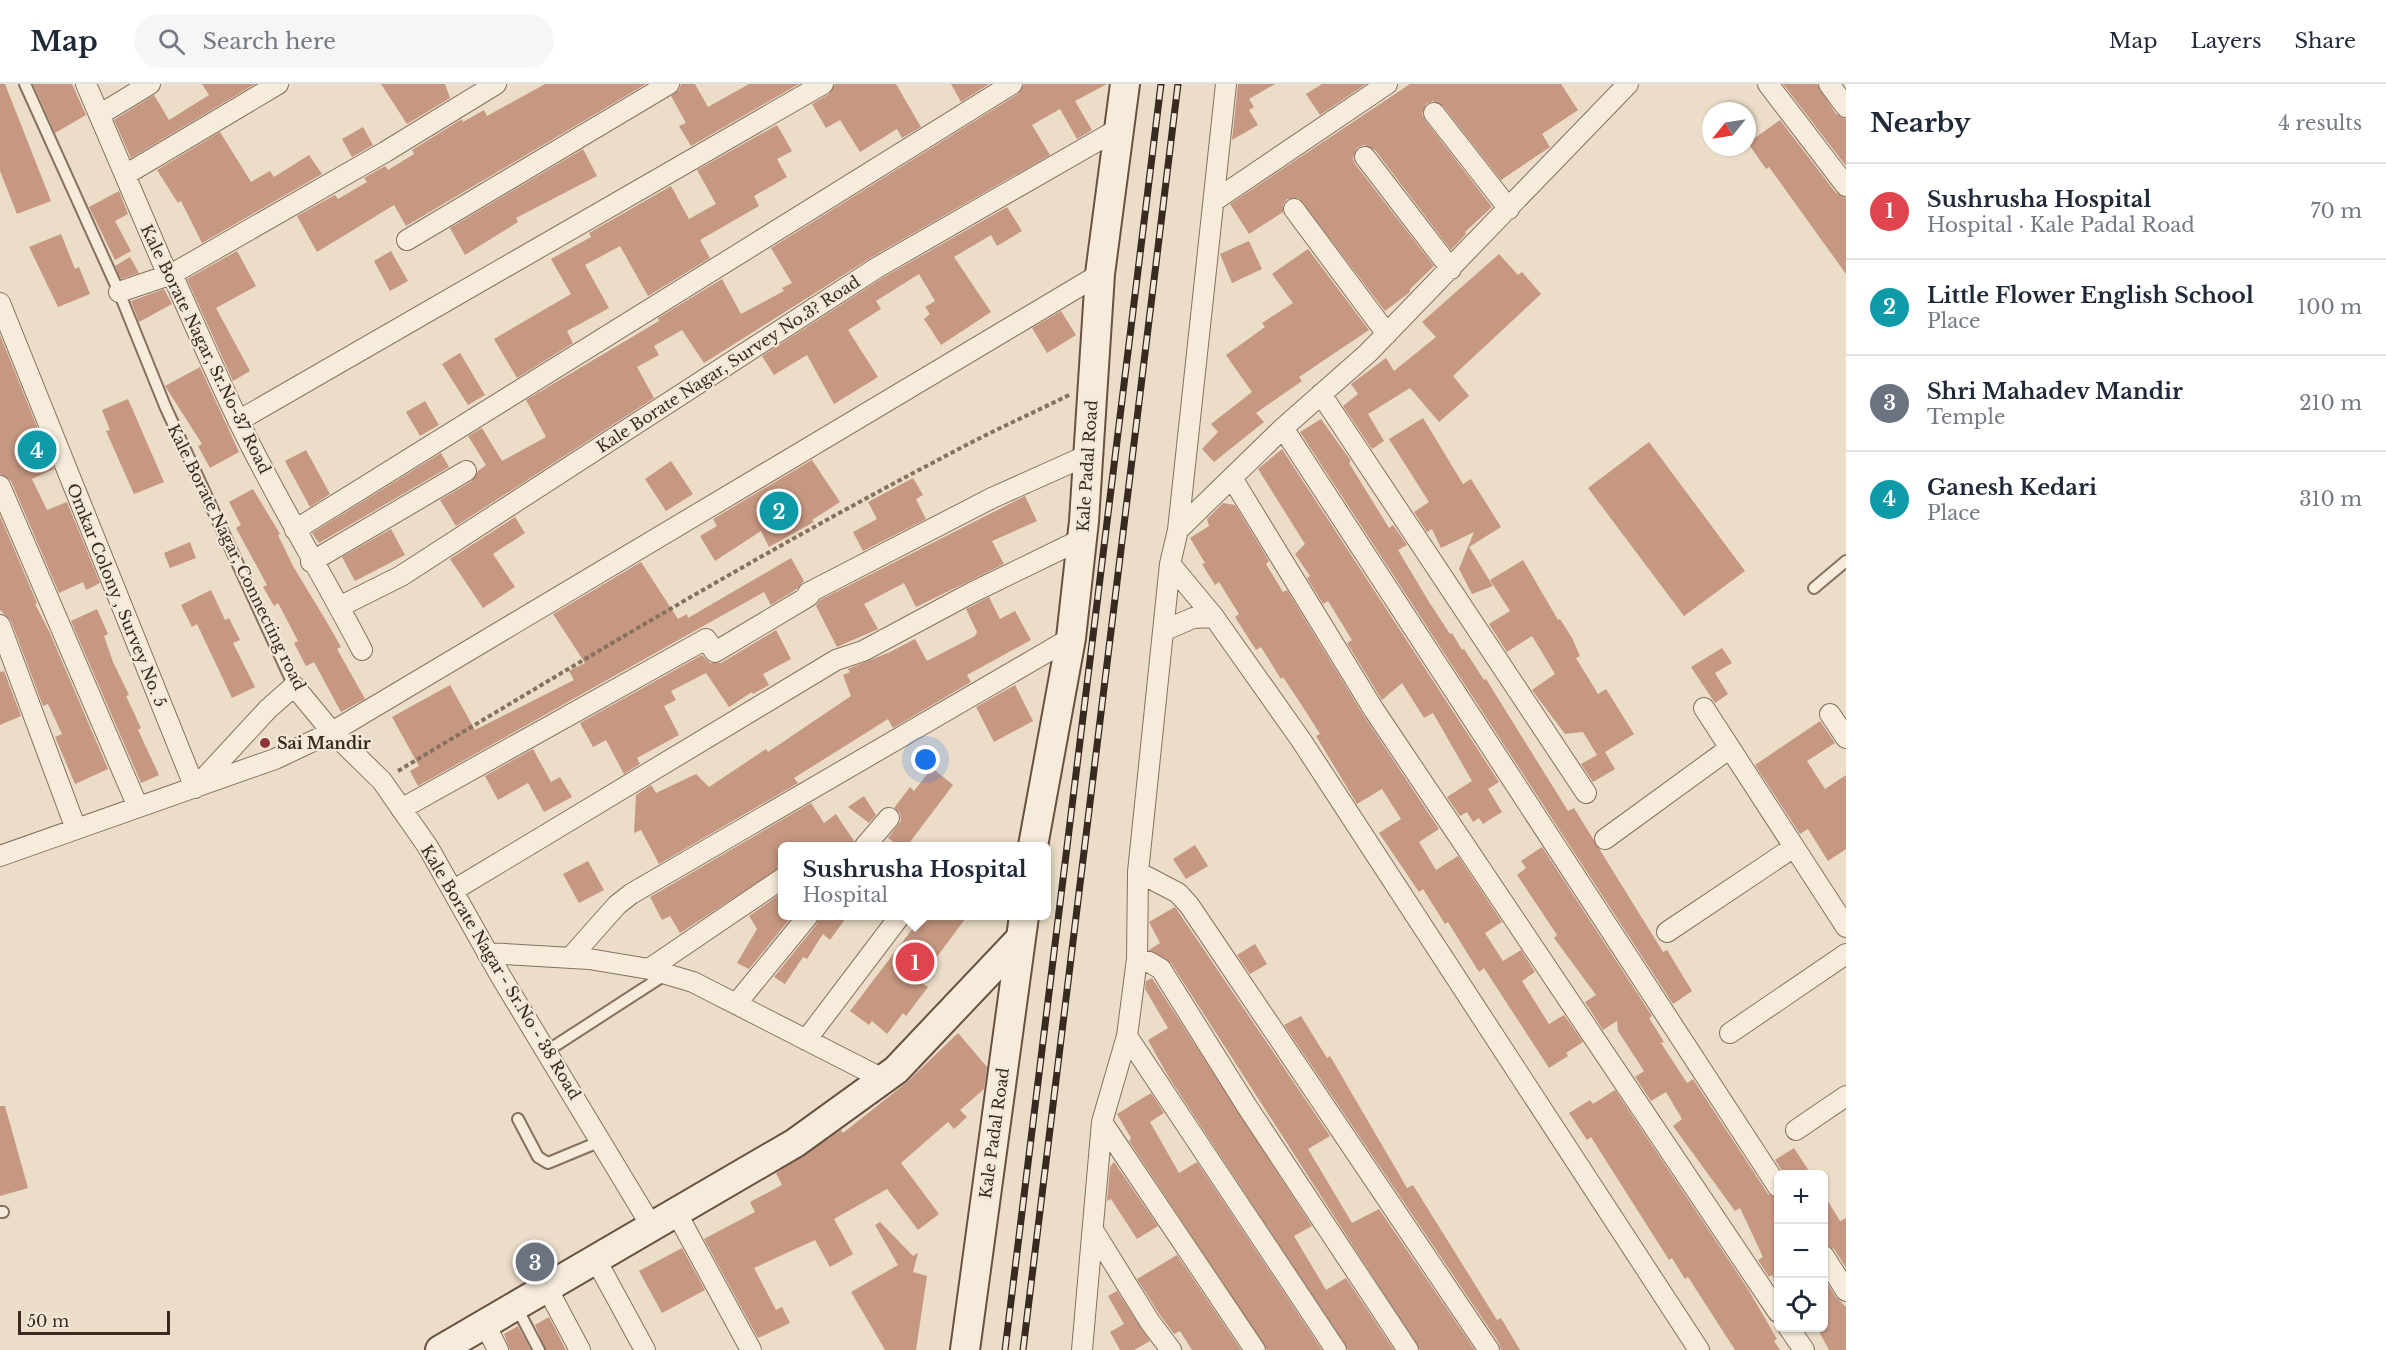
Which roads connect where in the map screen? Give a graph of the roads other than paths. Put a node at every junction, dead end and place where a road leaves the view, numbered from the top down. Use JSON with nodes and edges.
{"nodes":[{"id":1,"x":26,"y":84,"type":"edge"},
{"id":2,"x":86,"y":84,"type":"edge"},
{"id":3,"x":150,"y":84,"type":"edge"},
{"id":4,"x":278,"y":84,"type":"edge"},
{"id":5,"x":496,"y":84,"type":"edge"},
{"id":6,"x":669,"y":84,"type":"edge"},
{"id":7,"x":824,"y":84,"type":"edge"},
{"id":8,"x":1012,"y":84,"type":"edge"},
{"id":9,"x":1125,"y":84,"type":"edge"},
{"id":10,"x":1226,"y":84,"type":"edge"},
{"id":11,"x":1388,"y":84,"type":"edge"},
{"id":12,"x":1628,"y":84,"type":"edge"},
{"id":13,"x":1768,"y":84,"type":"edge"},
{"id":14,"x":1829,"y":84,"type":"edge"},
{"id":15,"x":1846,"y":107,"type":"edge"},
{"id":16,"x":1434,"y":113,"type":"dead end"},
{"id":17,"x":99,"y":115,"type":"junction"},
{"id":18,"x":1120,"y":128,"type":"junction"},
{"id":19,"x":1365,"y":157,"type":"dead end"},
{"id":20,"x":125,"y":175,"type":"junction"},
{"id":21,"x":1846,"y":186,"type":"edge"},
{"id":22,"x":1214,"y":201,"type":"junction"},
{"id":23,"x":1294,"y":209,"type":"dead end"},
{"id":24,"x":1509,"y":209,"type":"junction"},
{"id":25,"x":407,"y":240,"type":"dead end"},
{"id":26,"x":1451,"y":268,"type":"junction"},
{"id":27,"x":172,"y":274,"type":"junction"},
{"id":28,"x":1100,"y":274,"type":"junction"},
{"id":29,"x":119,"y":292,"type":"junction"},
{"id":30,"x":0,"y":303,"type":"edge"},
{"id":31,"x":1387,"y":334,"type":"junction"},
{"id":32,"x":1321,"y":394,"type":"junction"},
{"id":33,"x":238,"y":421,"type":"junction"},
{"id":34,"x":1283,"y":428,"type":"junction"},
{"id":35,"x":1088,"y":455,"type":"junction"},
{"id":36,"x":466,"y":471,"type":"dead end"},
{"id":37,"x":1232,"y":478,"type":"junction"},
{"id":38,"x":0,"y":486,"type":"edge"},
{"id":39,"x":295,"y":530,"type":"junction"},
{"id":40,"x":1178,"y":530,"type":"junction"},
{"id":41,"x":1082,"y":539,"type":"junction"},
{"id":42,"x":1846,"y":561,"type":"edge"},
{"id":43,"x":311,"y":562,"type":"junction"},
{"id":44,"x":1170,"y":564,"type":"junction"},
{"id":45,"x":1814,"y":588,"type":"dead end"},
{"id":46,"x":339,"y":607,"type":"junction"},
{"id":47,"x":1214,"y":617,"type":"junction"},
{"id":48,"x":0,"y":625,"type":"edge"},
{"id":49,"x":1163,"y":632,"type":"junction"},
{"id":50,"x":1071,"y":638,"type":"junction"},
{"id":51,"x":362,"y":650,"type":"dead end"},
{"id":52,"x":294,"y":686,"type":"junction"},
{"id":53,"x":1704,"y":708,"type":"dead end"},
{"id":54,"x":1830,"y":714,"type":"dead end"},
{"id":55,"x":332,"y":732,"type":"junction"},
{"id":56,"x":1846,"y":738,"type":"edge"},
{"id":57,"x":1730,"y":748,"type":"junction"},
{"id":58,"x":195,"y":788,"type":"junction"},
{"id":59,"x":1586,"y":793,"type":"dead end"},
{"id":60,"x":138,"y":807,"type":"junction"},
{"id":61,"x":401,"y":809,"type":"junction"},
{"id":62,"x":888,"y":818,"type":"dead end"},
{"id":63,"x":76,"y":829,"type":"junction"},
{"id":64,"x":1605,"y":839,"type":"dead end"},
{"id":65,"x":868,"y":842,"type":"edge"},
{"id":66,"x":1034,"y":842,"type":"edge"},
{"id":67,"x":1794,"y":847,"type":"junction"},
{"id":68,"x":0,"y":856,"type":"edge"},
{"id":69,"x":1138,"y":872,"type":"junction"},
{"id":70,"x":778,"y":882,"type":"edge"},
{"id":71,"x":454,"y":890,"type":"junction"},
{"id":72,"x":804,"y":920,"type":"edge"},
{"id":73,"x":896,"y":920,"type":"edge"},
{"id":74,"x":1022,"y":927,"type":"edge"},
{"id":75,"x":1846,"y":927,"type":"edge"},
{"id":76,"x":1666,"y":932,"type":"dead end"},
{"id":77,"x":487,"y":953,"type":"junction"},
{"id":78,"x":1846,"y":954,"type":"edge"},
{"id":79,"x":570,"y":958,"type":"junction"},
{"id":80,"x":1137,"y":959,"type":"junction"},
{"id":81,"x":658,"y":972,"type":"junction"},
{"id":82,"x":736,"y":1004,"type":"junction"},
{"id":83,"x":1730,"y":1033,"type":"dead end"},
{"id":84,"x":1127,"y":1036,"type":"junction"},
{"id":85,"x":806,"y":1040,"type":"junction"},
{"id":86,"x":547,"y":1051,"type":"junction"},
{"id":87,"x":883,"y":1079,"type":"junction"},
{"id":88,"x":1846,"y":1096,"type":"edge"},
{"id":89,"x":518,"y":1119,"type":"dead end"},
{"id":90,"x":1102,"y":1122,"type":"junction"},
{"id":91,"x":1796,"y":1130,"type":"dead end"},
{"id":92,"x":601,"y":1141,"type":"junction"},
{"id":93,"x":1774,"y":1179,"type":"edge"},
{"id":94,"x":676,"y":1212,"type":"junction"},
{"id":95,"x":652,"y":1227,"type":"junction"},
{"id":96,"x":1093,"y":1230,"type":"junction"},
{"id":97,"x":596,"y":1260,"type":"junction"},
{"id":98,"x":1828,"y":1262,"type":"edge"},
{"id":99,"x":547,"y":1288,"type":"junction"},
{"id":100,"x":1846,"y":1291,"type":"edge"},
{"id":101,"x":1774,"y":1305,"type":"edge"},
{"id":102,"x":515,"y":1306,"type":"junction"},
{"id":103,"x":485,"y":1324,"type":"junction"},
{"id":104,"x":1792,"y":1332,"type":"edge"},
{"id":105,"x":638,"y":1348,"type":"edge"},
{"id":106,"x":440,"y":1350,"type":"edge"},
{"id":107,"x":498,"y":1350,"type":"edge"},
{"id":108,"x":539,"y":1350,"type":"edge"},
{"id":109,"x":580,"y":1350,"type":"edge"},
{"id":110,"x":751,"y":1350,"type":"edge"},
{"id":111,"x":965,"y":1350,"type":"edge"},
{"id":112,"x":1082,"y":1350,"type":"edge"},
{"id":113,"x":1171,"y":1350,"type":"edge"},
{"id":114,"x":1255,"y":1350,"type":"edge"},
{"id":115,"x":1336,"y":1350,"type":"edge"},
{"id":116,"x":1408,"y":1350,"type":"edge"},
{"id":117,"x":1489,"y":1350,"type":"edge"},
{"id":118,"x":1699,"y":1350,"type":"edge"},
{"id":119,"x":1804,"y":1350,"type":"edge"}],
"edges":[{"from":1,"to":29,"type":"lane","name":"Kale Borate Nagar, Connecting road"},
{"from":2,"to":17,"type":"street","name":"Kale Borate Nagar, Sr.No-37 Road"},
{"from":3,"to":17,"type":"street"},
{"from":4,"to":20,"type":"street"},
{"from":5,"to":27,"type":"street"},
{"from":6,"to":25,"type":"street"},
{"from":7,"to":33,"type":"street"},
{"from":8,"to":39,"type":"street"},
{"from":9,"to":18,"type":"street","name":"Kale Padal Road"},
{"from":10,"to":22,"type":"street"},
{"from":11,"to":22,"type":"street"},
{"from":12,"to":24,"type":"street"},
{"from":13,"to":21,"type":"street"},
{"from":14,"to":15,"type":"street"},
{"from":16,"to":24,"type":"street"},
{"from":17,"to":20,"type":"street","name":"Kale Borate Nagar, Sr.No-37 Road"},
{"from":18,"to":28,"type":"street","name":"Kale Padal Road"},
{"from":18,"to":46,"type":"street","name":"Kale Borate Nagar, Survey No.3? Road"},
{"from":19,"to":26,"type":"street"},
{"from":20,"to":27,"type":"street","name":"Kale Borate Nagar, Sr.No-37 Road"},
{"from":22,"to":40,"type":"street"},
{"from":23,"to":31,"type":"street"},
{"from":24,"to":26,"type":"street"},
{"from":26,"to":31,"type":"street"},
{"from":27,"to":29,"type":"street"},
{"from":27,"to":33,"type":"street","name":"Kale Borate Nagar, Sr.No-37 Road"},
{"from":28,"to":35,"type":"street","name":"Kale Padal Road"},
{"from":28,"to":55,"type":"street"},
{"from":29,"to":52,"type":"lane","name":"Kale Borate Nagar, Connecting road"},
{"from":30,"to":58,"type":"street","name":"Omkar Colony , Survey No. 5"},
{"from":31,"to":32,"type":"street"},
{"from":32,"to":34,"type":"street"},
{"from":32,"to":59,"type":"street"},
{"from":33,"to":39,"type":"street","name":"Kale Borate Nagar, Sr.No-37 Road"},
{"from":34,"to":37,"type":"street"},
{"from":34,"to":93,"type":"street"},
{"from":35,"to":41,"type":"street","name":"Kale Padal Road"},
{"from":35,"to":61,"type":"street"},
{"from":36,"to":43,"type":"street"},
{"from":37,"to":40,"type":"street"},
{"from":37,"to":101,"type":"street"},
{"from":38,"to":60,"type":"street"},
{"from":39,"to":43,"type":"street","name":"Kale Borate Nagar, Sr.No-37 Road"},
{"from":40,"to":44,"type":"street"},
{"from":41,"to":50,"type":"street","name":"Kale Padal Road"},
{"from":41,"to":71,"type":"street"},
{"from":42,"to":45,"type":"lane"},
{"from":43,"to":46,"type":"street","name":"Kale Borate Nagar, Sr.No-37 Road"},
{"from":44,"to":47,"type":"street"},
{"from":44,"to":49,"type":"street"},
{"from":46,"to":51,"type":"street","name":"Kale Borate Nagar, Sr.No-37 Road"},
{"from":47,"to":49,"type":"street"},
{"from":47,"to":118,"type":"street"},
{"from":48,"to":63,"type":"street"},
{"from":49,"to":69,"type":"street"},
{"from":50,"to":66,"type":"street","name":"Kale Padal Road"},
{"from":50,"to":79,"type":"street"},
{"from":52,"to":55,"type":"street","name":"Kale Borate Nagar, Connecting road"},
{"from":52,"to":58,"type":"street"},
{"from":53,"to":57,"type":"street"},
{"from":54,"to":56,"type":"street"},
{"from":55,"to":58,"type":"street"},
{"from":55,"to":61,"type":"street","name":"Kale Borate Nagar - Sr.No - 38 Road"},
{"from":57,"to":64,"type":"street"},
{"from":57,"to":67,"type":"street"},
{"from":58,"to":60,"type":"street"},
{"from":60,"to":63,"type":"street"},
{"from":61,"to":71,"type":"street","name":"Kale Borate Nagar - Sr.No - 38 Road"},
{"from":62,"to":65,"type":"street"},
{"from":63,"to":68,"type":"street"},
{"from":67,"to":75,"type":"street"},
{"from":67,"to":76,"type":"street"},
{"from":69,"to":80,"type":"street"},
{"from":69,"to":117,"type":"street"},
{"from":70,"to":81,"type":"street"},
{"from":71,"to":77,"type":"street","name":"Kale Borate Nagar - Sr.No - 38 Road"},
{"from":72,"to":82,"type":"street"},
{"from":73,"to":85,"type":"street"},
{"from":74,"to":87,"type":"street"},
{"from":74,"to":111,"type":"street","name":"Kale Padal Road"},
{"from":77,"to":79,"type":"street"},
{"from":77,"to":86,"type":"street","name":"Kale Borate Nagar - Sr.No - 38 Road"},
{"from":78,"to":83,"type":"street"},
{"from":79,"to":81,"type":"street"},
{"from":80,"to":84,"type":"street"},
{"from":80,"to":116,"type":"street"},
{"from":81,"to":82,"type":"street"},
{"from":81,"to":86,"type":"lane"},
{"from":82,"to":85,"type":"street"},
{"from":84,"to":90,"type":"street"},
{"from":84,"to":115,"type":"street"},
{"from":85,"to":87,"type":"street"},
{"from":86,"to":92,"type":"street","name":"Kale Borate Nagar - Sr.No - 38 Road"},
{"from":87,"to":94,"type":"street"},
{"from":88,"to":91,"type":"street"},
{"from":89,"to":92,"type":"lane"},
{"from":90,"to":96,"type":"street"},
{"from":90,"to":114,"type":"street"},
{"from":92,"to":95,"type":"street","name":"Kale Borate Nagar - Sr.No - 38 Road"},
{"from":94,"to":95,"type":"street"},
{"from":94,"to":110,"type":"street"},
{"from":95,"to":97,"type":"street"},
{"from":96,"to":112,"type":"street"},
{"from":96,"to":113,"type":"street"},
{"from":97,"to":99,"type":"street"},
{"from":97,"to":105,"type":"street"},
{"from":98,"to":100,"type":"street"},
{"from":99,"to":102,"type":"street"},
{"from":99,"to":109,"type":"street"},
{"from":102,"to":103,"type":"street"},
{"from":102,"to":108,"type":"lane"},
{"from":103,"to":106,"type":"street"},
{"from":103,"to":107,"type":"street"},
{"from":104,"to":119,"type":"street"}]}
